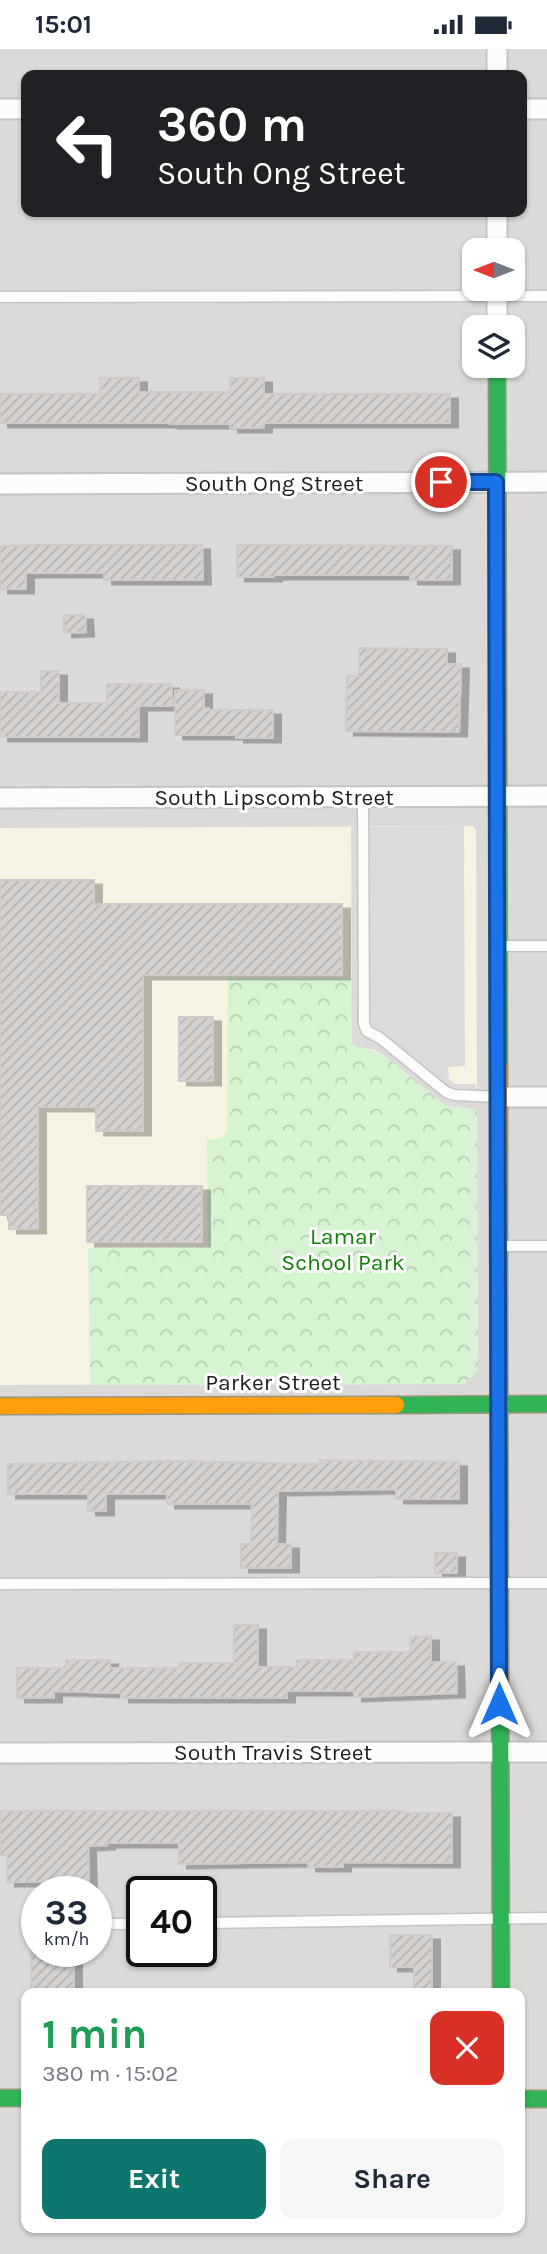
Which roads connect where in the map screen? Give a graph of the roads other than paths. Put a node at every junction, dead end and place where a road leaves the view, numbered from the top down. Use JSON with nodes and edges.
{"nodes":[{"id":1,"x":497,"y":49,"type":"edge"},
{"id":2,"x":497,"y":70,"type":"edge"},
{"id":3,"x":0,"y":109,"type":"edge"},
{"id":4,"x":21,"y":109,"type":"edge"},
{"id":5,"x":527,"y":109,"type":"edge"},
{"id":6,"x":547,"y":109,"type":"edge"},
{"id":7,"x":497,"y":217,"type":"edge"},
{"id":8,"x":497,"y":238,"type":"edge"},
{"id":9,"x":462,"y":292,"type":"edge"},
{"id":10,"x":525,"y":294,"type":"edge"},
{"id":11,"x":547,"y":296,"type":"edge"},
{"id":12,"x":0,"y":297,"type":"edge"},
{"id":13,"x":496,"y":378,"type":"edge"},
{"id":14,"x":496,"y":482,"type":"junction"},
{"id":15,"x":547,"y":482,"type":"edge"},
{"id":16,"x":0,"y":484,"type":"edge"},
{"id":17,"x":497,"y":796,"type":"junction"},
{"id":18,"x":547,"y":796,"type":"edge"},
{"id":19,"x":363,"y":797,"type":"junction"},
{"id":20,"x":0,"y":798,"type":"edge"},
{"id":21,"x":498,"y":946,"type":"junction"},
{"id":22,"x":547,"y":946,"type":"edge"},
{"id":23,"x":498,"y":1097,"type":"junction"},
{"id":24,"x":547,"y":1097,"type":"edge"},
{"id":25,"x":497,"y":1246,"type":"junction"},
{"id":26,"x":547,"y":1246,"type":"edge"},
{"id":27,"x":498,"y":1404,"type":"junction"},
{"id":28,"x":547,"y":1404,"type":"edge"},
{"id":29,"x":0,"y":1405,"type":"edge"},
{"id":30,"x":498,"y":1583,"type":"junction"},
{"id":31,"x":547,"y":1583,"type":"edge"},
{"id":32,"x":0,"y":1584,"type":"edge"},
{"id":33,"x":499,"y":1752,"type":"junction"},
{"id":34,"x":547,"y":1752,"type":"edge"},
{"id":35,"x":0,"y":1753,"type":"edge"},
{"id":36,"x":501,"y":1917,"type":"junction"},
{"id":37,"x":547,"y":1918,"type":"edge"},
{"id":38,"x":217,"y":1923,"type":"edge"},
{"id":39,"x":501,"y":1988,"type":"edge"},
{"id":40,"x":0,"y":2098,"type":"edge"},
{"id":41,"x":21,"y":2098,"type":"edge"},
{"id":42,"x":525,"y":2099,"type":"edge"},
{"id":43,"x":547,"y":2099,"type":"edge"}],
"edges":[{"from":1,"to":2,"type":"street"},
{"from":3,"to":4,"type":"street"},
{"from":5,"to":6,"type":"street"},
{"from":7,"to":8,"type":"street"},
{"from":9,"to":12,"type":"lane"},
{"from":10,"to":11,"type":"lane"},
{"from":13,"to":14,"type":"street"},
{"from":14,"to":15,"type":"street","name":"South Ong Street"},
{"from":14,"to":16,"type":"street","name":"South Ong Street"},
{"from":14,"to":17,"type":"street"},
{"from":17,"to":18,"type":"street","name":"South Lipscomb Street"},
{"from":17,"to":19,"type":"street","name":"South Lipscomb Street"},
{"from":17,"to":21,"type":"street"},
{"from":19,"to":20,"type":"street","name":"South Lipscomb Street"},
{"from":19,"to":23,"type":"lane"},
{"from":21,"to":22,"type":"lane"},
{"from":21,"to":23,"type":"street"},
{"from":23,"to":24,"type":"street"},
{"from":23,"to":25,"type":"street"},
{"from":25,"to":26,"type":"lane"},
{"from":25,"to":27,"type":"street"},
{"from":27,"to":28,"type":"street","name":"Parker Street"},
{"from":27,"to":29,"type":"street","name":"Parker Street"},
{"from":27,"to":30,"type":"street"},
{"from":30,"to":31,"type":"lane"},
{"from":30,"to":32,"type":"lane"},
{"from":30,"to":33,"type":"street"},
{"from":33,"to":34,"type":"street","name":"South Travis Street"},
{"from":33,"to":35,"type":"street","name":"South Travis Street"},
{"from":33,"to":36,"type":"street"},
{"from":36,"to":37,"type":"lane"},
{"from":36,"to":38,"type":"lane"},
{"from":36,"to":39,"type":"street"},
{"from":40,"to":41,"type":"street"},
{"from":42,"to":43,"type":"street"}]}
